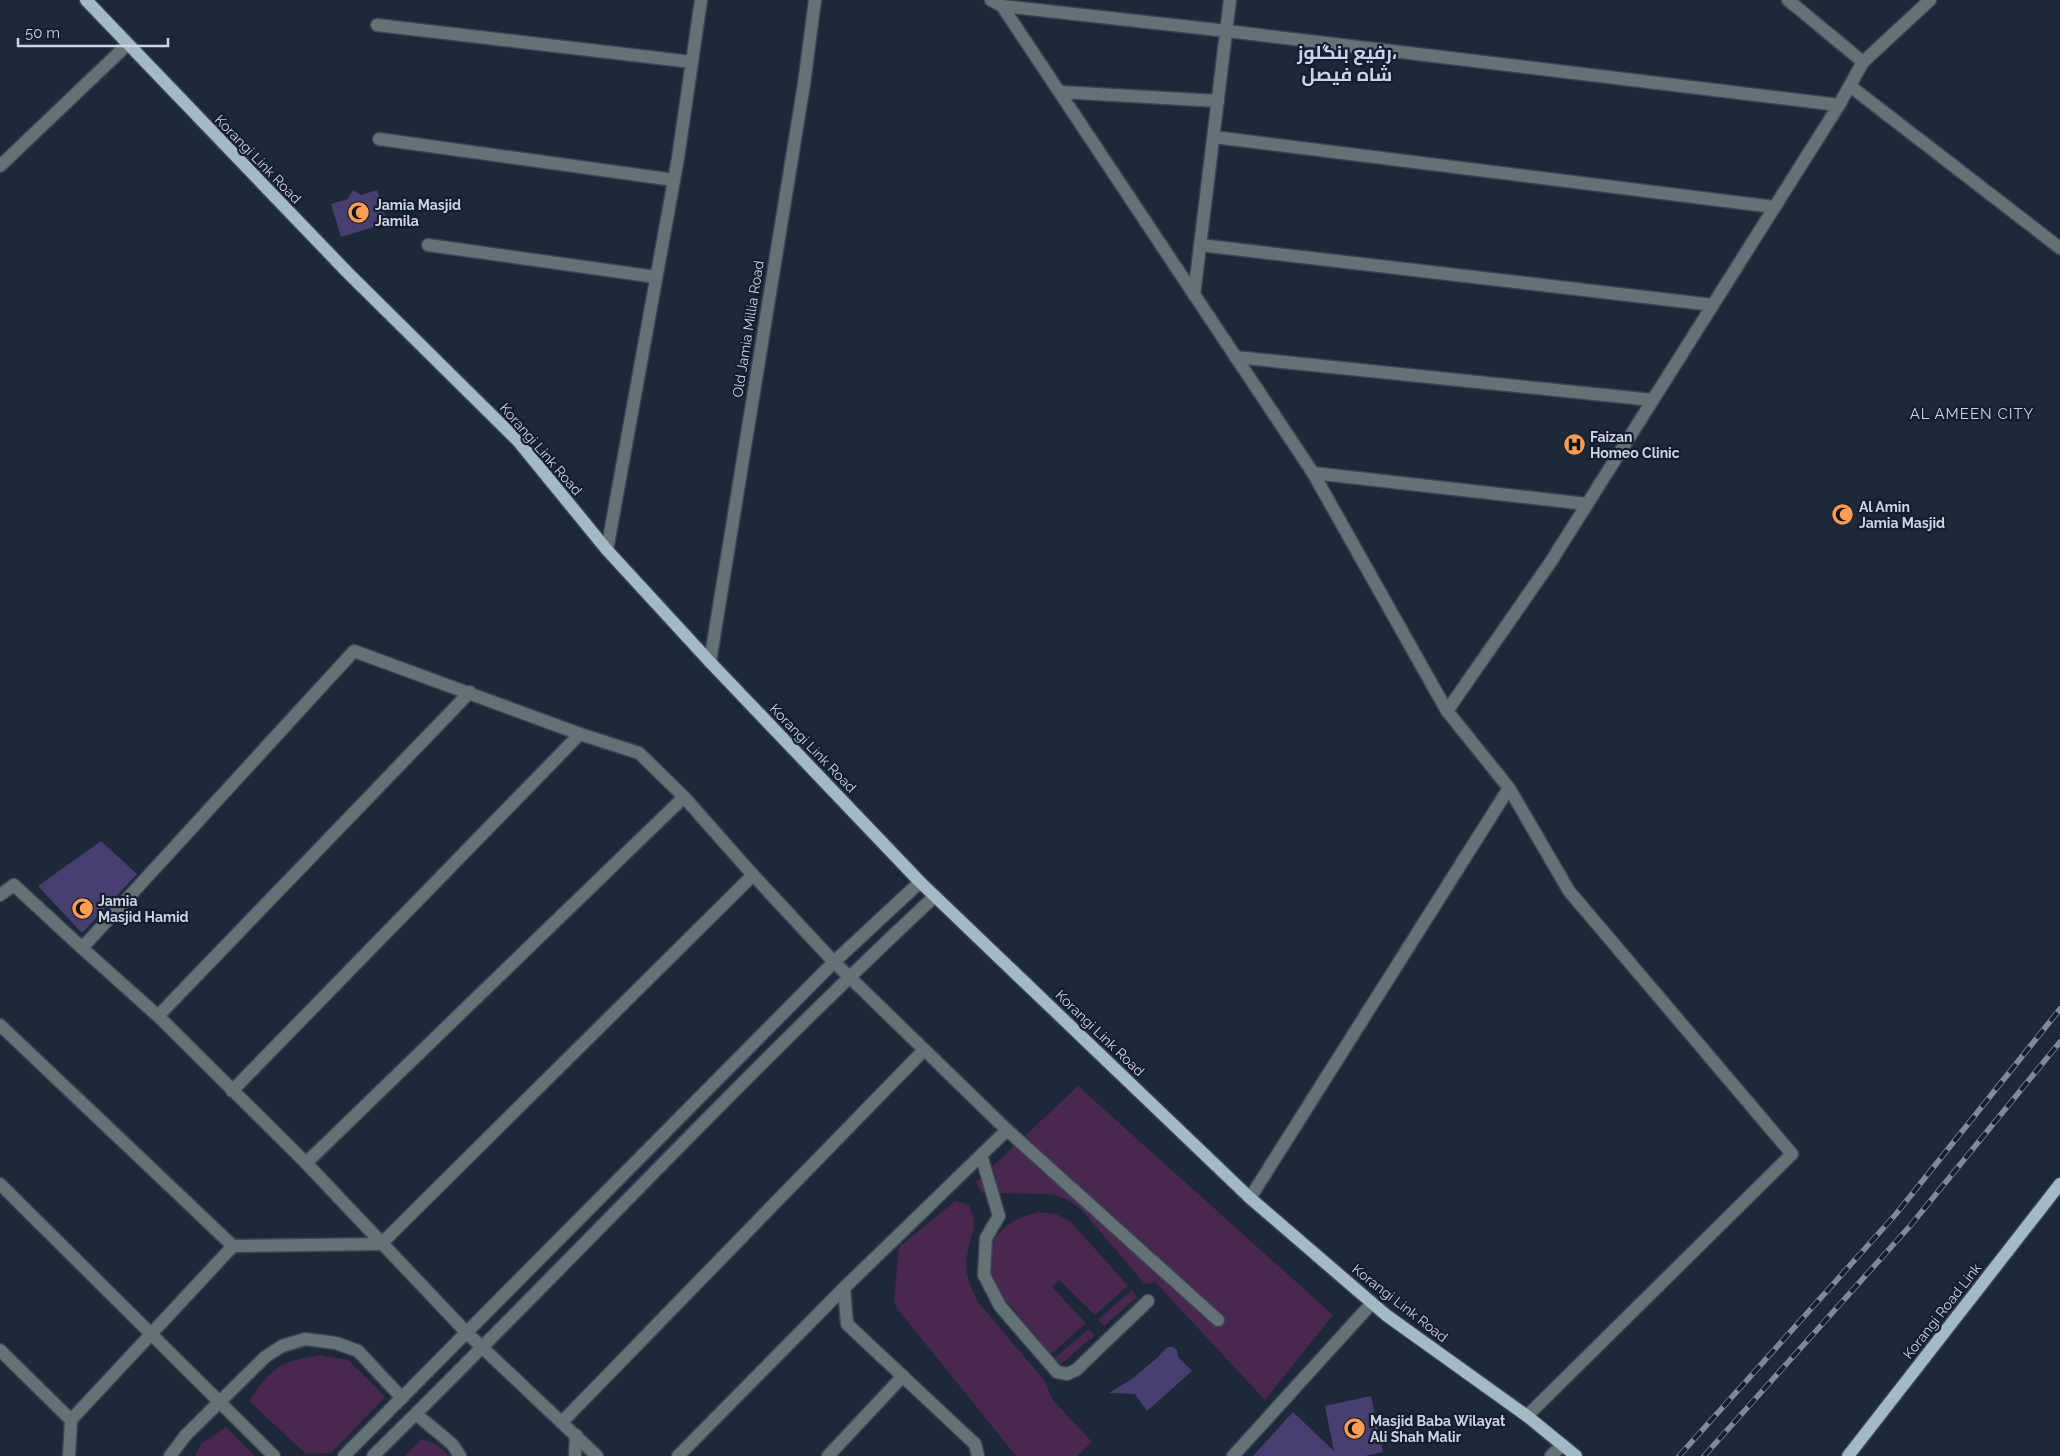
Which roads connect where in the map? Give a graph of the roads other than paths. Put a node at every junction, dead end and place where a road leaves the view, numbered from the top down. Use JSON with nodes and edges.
{"nodes":[{"id":1,"x":86,"y":0,"type":"edge"},
{"id":2,"x":701,"y":0,"type":"edge"},
{"id":3,"x":815,"y":0,"type":"edge"},
{"id":4,"x":1230,"y":0,"type":"edge"},
{"id":5,"x":1930,"y":0,"type":"edge"},
{"id":6,"x":1791,"y":1,"type":"edge"},
{"id":7,"x":997,"y":3,"type":"edge"},
{"id":8,"x":376,"y":25,"type":"dead end"},
{"id":9,"x":1227,"y":31,"type":"junction"},
{"id":10,"x":128,"y":45,"type":"junction"},
{"id":11,"x":692,"y":62,"type":"junction"},
{"id":12,"x":1863,"y":62,"type":"junction"},
{"id":13,"x":1850,"y":86,"type":"junction"},
{"id":14,"x":1061,"y":92,"type":"junction"},
{"id":15,"x":1218,"y":101,"type":"junction"},
{"id":16,"x":1839,"y":105,"type":"junction"},
{"id":17,"x":1214,"y":137,"type":"junction"},
{"id":18,"x":380,"y":139,"type":"dead end"},
{"id":19,"x":0,"y":166,"type":"edge"},
{"id":20,"x":674,"y":180,"type":"junction"},
{"id":21,"x":1774,"y":208,"type":"junction"},
{"id":22,"x":428,"y":245,"type":"dead end"},
{"id":23,"x":1200,"y":245,"type":"junction"},
{"id":24,"x":2060,"y":248,"type":"edge"},
{"id":25,"x":656,"y":277,"type":"junction"},
{"id":26,"x":1194,"y":294,"type":"junction"},
{"id":27,"x":1713,"y":305,"type":"junction"},
{"id":28,"x":1235,"y":357,"type":"junction"},
{"id":29,"x":1653,"y":400,"type":"junction"},
{"id":30,"x":1313,"y":473,"type":"junction"},
{"id":31,"x":1587,"y":504,"type":"junction"},
{"id":32,"x":607,"y":550,"type":"junction"},
{"id":33,"x":710,"y":662,"type":"junction"},
{"id":34,"x":470,"y":692,"type":"junction"},
{"id":35,"x":1447,"y":711,"type":"junction"},
{"id":36,"x":580,"y":734,"type":"junction"},
{"id":37,"x":1509,"y":788,"type":"junction"},
{"id":38,"x":684,"y":797,"type":"junction"},
{"id":39,"x":753,"y":875,"type":"junction"},
{"id":40,"x":920,"y":882,"type":"junction"},
{"id":41,"x":0,"y":895,"type":"edge"},
{"id":42,"x":935,"y":896,"type":"junction"},
{"id":43,"x":82,"y":948,"type":"junction"},
{"id":44,"x":834,"y":962,"type":"junction"},
{"id":45,"x":849,"y":976,"type":"junction"},
{"id":46,"x":158,"y":1016,"type":"junction"},
{"id":47,"x":0,"y":1025,"type":"edge"},
{"id":48,"x":924,"y":1050,"type":"junction"},
{"id":49,"x":232,"y":1091,"type":"junction"},
{"id":50,"x":1007,"y":1130,"type":"junction"},
{"id":51,"x":981,"y":1155,"type":"junction"},
{"id":52,"x":306,"y":1163,"type":"junction"},
{"id":53,"x":0,"y":1184,"type":"edge"},
{"id":54,"x":2060,"y":1184,"type":"edge"},
{"id":55,"x":1250,"y":1198,"type":"junction"},
{"id":56,"x":381,"y":1244,"type":"junction"},
{"id":57,"x":233,"y":1246,"type":"junction"},
{"id":58,"x":844,"y":1288,"type":"junction"},
{"id":59,"x":1148,"y":1301,"type":"dead end"},
{"id":60,"x":1372,"y":1303,"type":"junction"},
{"id":61,"x":1218,"y":1320,"type":"dead end"},
{"id":62,"x":467,"y":1333,"type":"junction"},
{"id":63,"x":150,"y":1334,"type":"junction"},
{"id":64,"x":483,"y":1348,"type":"junction"},
{"id":65,"x":0,"y":1350,"type":"edge"},
{"id":66,"x":903,"y":1376,"type":"junction"},
{"id":67,"x":402,"y":1398,"type":"junction"},
{"id":68,"x":219,"y":1401,"type":"junction"},
{"id":69,"x":416,"y":1414,"type":"junction"},
{"id":70,"x":1527,"y":1416,"type":"junction"},
{"id":71,"x":71,"y":1420,"type":"junction"},
{"id":72,"x":562,"y":1422,"type":"junction"},
{"id":73,"x":576,"y":1435,"type":"junction"},
{"id":74,"x":1562,"y":1445,"type":"junction"},
{"id":75,"x":69,"y":1456,"type":"edge"},
{"id":76,"x":170,"y":1456,"type":"edge"},
{"id":77,"x":274,"y":1456,"type":"edge"},
{"id":78,"x":344,"y":1456,"type":"edge"},
{"id":79,"x":373,"y":1456,"type":"edge"},
{"id":80,"x":460,"y":1456,"type":"edge"},
{"id":81,"x":575,"y":1456,"type":"edge"},
{"id":82,"x":597,"y":1456,"type":"edge"},
{"id":83,"x":678,"y":1456,"type":"edge"},
{"id":84,"x":828,"y":1456,"type":"edge"},
{"id":85,"x":978,"y":1456,"type":"edge"},
{"id":86,"x":1233,"y":1456,"type":"edge"},
{"id":87,"x":1551,"y":1456,"type":"edge"},
{"id":88,"x":1576,"y":1456,"type":"edge"},
{"id":89,"x":1848,"y":1456,"type":"edge"}],
"edges":[{"from":1,"to":10,"type":"main road","name":"Korangi Link Road"},
{"from":2,"to":11,"type":"street"},
{"from":3,"to":33,"type":"street","name":"Old Jamia Millia Road"},
{"from":4,"to":9,"type":"street"},
{"from":5,"to":12,"type":"street"},
{"from":6,"to":12,"type":"street"},
{"from":7,"to":9,"type":"street"},
{"from":7,"to":14,"type":"street"},
{"from":8,"to":11,"type":"street"},
{"from":9,"to":15,"type":"street"},
{"from":9,"to":16,"type":"street"},
{"from":10,"to":19,"type":"street"},
{"from":10,"to":32,"type":"main road","name":"Korangi Link Road"},
{"from":11,"to":20,"type":"street"},
{"from":12,"to":13,"type":"street"},
{"from":13,"to":16,"type":"street"},
{"from":13,"to":24,"type":"street"},
{"from":14,"to":15,"type":"street"},
{"from":14,"to":26,"type":"street"},
{"from":15,"to":17,"type":"street"},
{"from":16,"to":21,"type":"street"},
{"from":17,"to":21,"type":"street"},
{"from":17,"to":23,"type":"street"},
{"from":18,"to":20,"type":"street"},
{"from":20,"to":25,"type":"street"},
{"from":21,"to":27,"type":"street"},
{"from":22,"to":25,"type":"street"},
{"from":23,"to":26,"type":"street"},
{"from":23,"to":27,"type":"street"},
{"from":25,"to":32,"type":"street"},
{"from":26,"to":28,"type":"street"},
{"from":27,"to":29,"type":"street"},
{"from":28,"to":29,"type":"street"},
{"from":28,"to":30,"type":"street"},
{"from":29,"to":31,"type":"street"},
{"from":30,"to":31,"type":"street"},
{"from":30,"to":35,"type":"street"},
{"from":31,"to":35,"type":"street"},
{"from":32,"to":33,"type":"main road","name":"Korangi Link Road"},
{"from":33,"to":40,"type":"main road","name":"Korangi Link Road"},
{"from":34,"to":36,"type":"street"},
{"from":34,"to":43,"type":"street"},
{"from":34,"to":46,"type":"street"},
{"from":35,"to":37,"type":"street"},
{"from":36,"to":38,"type":"street"},
{"from":36,"to":49,"type":"street"},
{"from":37,"to":55,"type":"street"},
{"from":37,"to":70,"type":"street"},
{"from":38,"to":39,"type":"street"},
{"from":38,"to":52,"type":"street"},
{"from":39,"to":44,"type":"street"},
{"from":39,"to":56,"type":"street"},
{"from":40,"to":42,"type":"main road","name":"Korangi Link Road"},
{"from":40,"to":44,"type":"street"},
{"from":41,"to":43,"type":"street"},
{"from":42,"to":45,"type":"street"},
{"from":42,"to":55,"type":"main road","name":"Korangi Link Road"},
{"from":43,"to":46,"type":"street"},
{"from":44,"to":45,"type":"street"},
{"from":44,"to":62,"type":"street"},
{"from":45,"to":48,"type":"street"},
{"from":45,"to":64,"type":"street"},
{"from":46,"to":49,"type":"street"},
{"from":47,"to":57,"type":"street"},
{"from":48,"to":50,"type":"street"},
{"from":48,"to":72,"type":"street"},
{"from":49,"to":52,"type":"street"},
{"from":50,"to":51,"type":"street"},
{"from":50,"to":61,"type":"street"},
{"from":51,"to":58,"type":"street"},
{"from":51,"to":59,"type":"street"},
{"from":52,"to":56,"type":"street"},
{"from":53,"to":63,"type":"street"},
{"from":54,"to":89,"type":"main road","name":"Korangi Road Link"},
{"from":55,"to":60,"type":"main road","name":"Korangi Link Road"},
{"from":56,"to":57,"type":"street"},
{"from":56,"to":62,"type":"street"},
{"from":57,"to":63,"type":"street"},
{"from":58,"to":66,"type":"street"},
{"from":58,"to":83,"type":"street"},
{"from":60,"to":70,"type":"main road","name":"Korangi Link Road"},
{"from":60,"to":86,"type":"street"},
{"from":62,"to":64,"type":"street"},
{"from":62,"to":67,"type":"street"},
{"from":63,"to":68,"type":"street"},
{"from":63,"to":71,"type":"street"},
{"from":64,"to":69,"type":"street"},
{"from":64,"to":72,"type":"street"},
{"from":65,"to":71,"type":"street"},
{"from":66,"to":84,"type":"street"},
{"from":66,"to":85,"type":"street"},
{"from":67,"to":68,"type":"street"},
{"from":67,"to":78,"type":"street"},
{"from":68,"to":76,"type":"street"},
{"from":68,"to":77,"type":"street"},
{"from":69,"to":79,"type":"street"},
{"from":69,"to":80,"type":"street"},
{"from":70,"to":74,"type":"main road","name":"Korangi Link Road"},
{"from":71,"to":75,"type":"street"},
{"from":72,"to":73,"type":"street"},
{"from":73,"to":81,"type":"street"},
{"from":73,"to":82,"type":"street"},
{"from":74,"to":87,"type":"street"},
{"from":74,"to":88,"type":"main road","name":"Korangi Link Road"}]}
